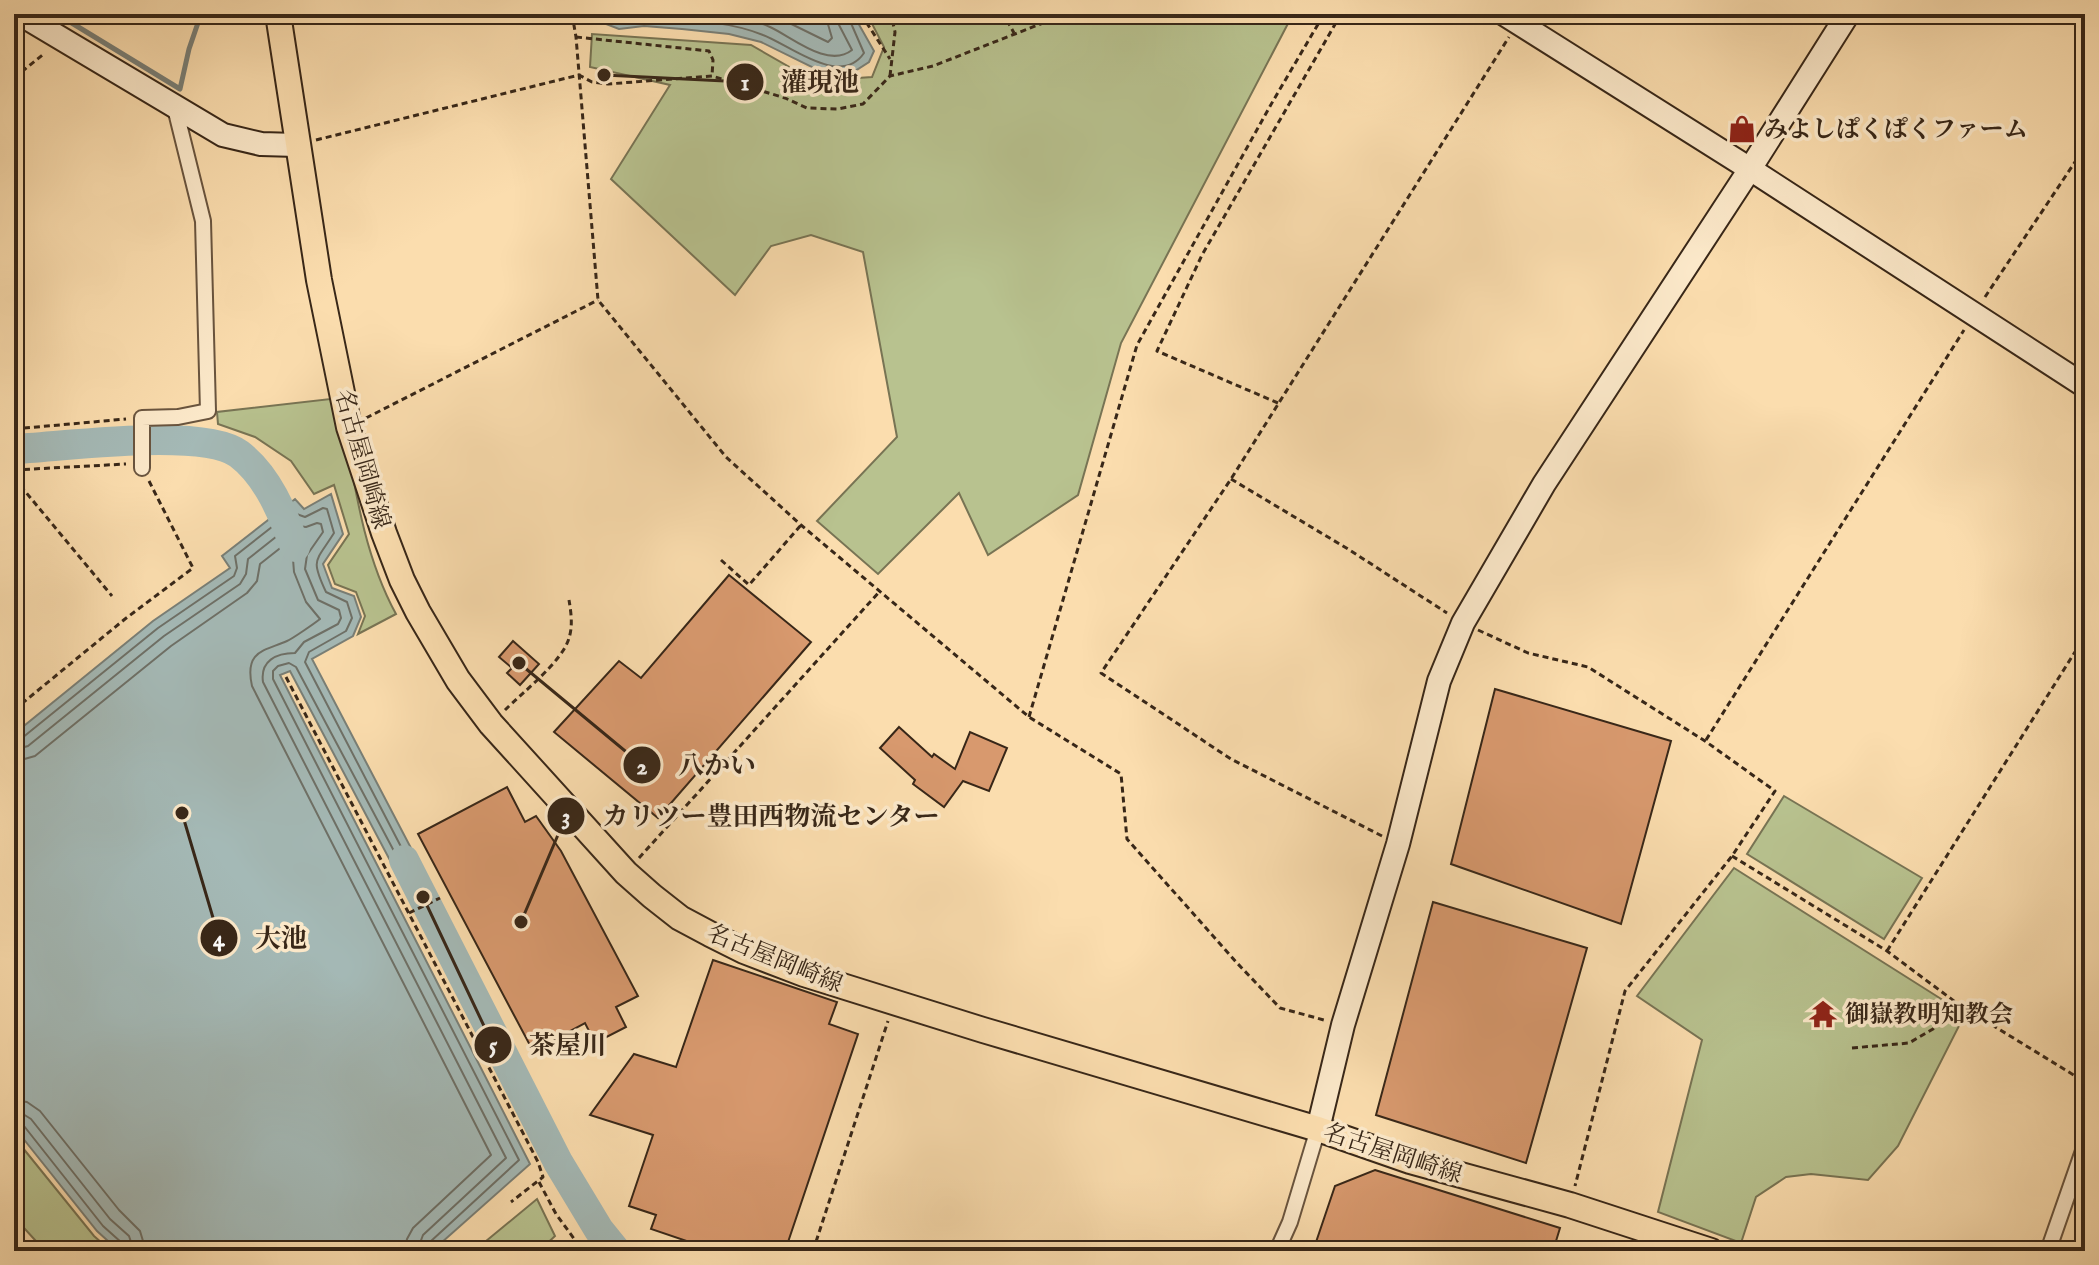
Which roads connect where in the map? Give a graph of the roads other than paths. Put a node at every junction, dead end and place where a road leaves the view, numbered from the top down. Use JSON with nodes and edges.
{"nodes":[{"id":1,"x":20,"y":14,"type":"edge"},
{"id":2,"x":278,"y":14,"type":"edge"},
{"id":3,"x":1848,"y":14,"type":"edge"},
{"id":4,"x":1511,"y":18,"type":"edge"},
{"id":5,"x":175,"y":108,"type":"junction"},
{"id":6,"x":297,"y":145,"type":"junction"},
{"id":7,"x":1750,"y":169,"type":"junction"},
{"id":8,"x":2085,"y":386,"type":"edge"},
{"id":9,"x":142,"y":468,"type":"road end"},
{"id":10,"x":1318,"y":1129,"type":"junction"},
{"id":11,"x":2085,"y":1145,"type":"edge"},
{"id":12,"x":1277,"y":1251,"type":"edge"},
{"id":13,"x":1711,"y":1251,"type":"edge"},
{"id":14,"x":2048,"y":1251,"type":"edge"}],
"edges":[{"from":1,"to":5,"type":"street"},
{"from":2,"to":6,"type":"main road","name":"名古屋岡崎線"},
{"from":3,"to":7,"type":"street"},
{"from":4,"to":7,"type":"street"},
{"from":5,"to":6,"type":"street"},
{"from":5,"to":9,"type":"street"},
{"from":6,"to":10,"type":"main road","name":"名古屋岡崎線"},
{"from":7,"to":8,"type":"street"},
{"from":7,"to":10,"type":"street"},
{"from":10,"to":12,"type":"street"},
{"from":10,"to":13,"type":"main road","name":"名古屋岡崎線"},
{"from":11,"to":14,"type":"street"}]}
